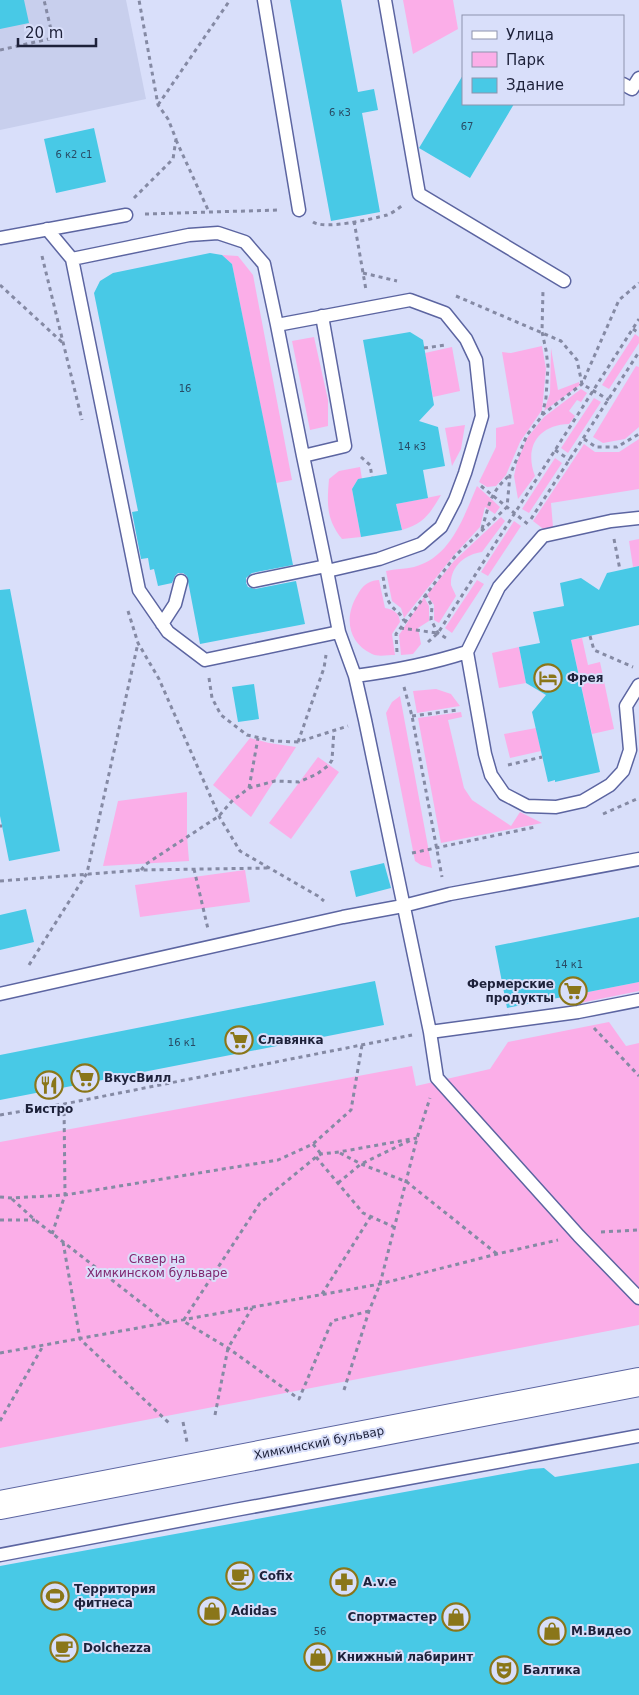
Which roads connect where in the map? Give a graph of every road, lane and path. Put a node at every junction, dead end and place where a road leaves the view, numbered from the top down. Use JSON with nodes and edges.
{"nodes":[{"id":1,"x":44,"y":0,"type":"edge"},
{"id":2,"x":139,"y":0,"type":"edge"},
{"id":3,"x":230,"y":0,"type":"edge"},
{"id":4,"x":264,"y":0,"type":"edge"},
{"id":5,"x":385,"y":0,"type":"edge"},
{"id":6,"x":0,"y":50,"type":"edge"},
{"id":7,"x":639,"y":78,"type":"edge"},
{"id":8,"x":624,"y":85,"type":"edge"},
{"id":9,"x":158,"y":105,"type":"junction"},
{"id":10,"x":176,"y":139,"type":"junction"},
{"id":11,"x":419,"y":194,"type":"junction"},
{"id":12,"x":299,"y":210,"type":"joint"},
{"id":13,"x":208,"y":212,"type":"dead end"},
{"id":14,"x":126,"y":215,"type":"joint"},
{"id":15,"x":354,"y":222,"type":"junction"},
{"id":16,"x":47,"y":229,"type":"junction"},
{"id":17,"x":0,"y":238,"type":"edge"},
{"id":18,"x":72,"y":259,"type":"junction"},
{"id":19,"x":544,"y":269,"type":"junction"},
{"id":20,"x":564,"y":281,"type":"dead end"},
{"id":21,"x":639,"y":283,"type":"edge"},
{"id":22,"x":0,"y":285,"type":"edge"},
{"id":23,"x":452,"y":294,"type":"dead end"},
{"id":24,"x":370,"y":306,"type":"junction"},
{"id":25,"x":322,"y":316,"type":"junction"},
{"id":26,"x":639,"y":319,"type":"edge"},
{"id":27,"x":278,"y":325,"type":"junction"},
{"id":28,"x":633,"y":329,"type":"junction"},
{"id":29,"x":542,"y":332,"type":"junction"},
{"id":30,"x":639,"y":333,"type":"edge"},
{"id":31,"x":65,"y":345,"type":"dead end"},
{"id":32,"x":639,"y":352,"type":"edge"},
{"id":33,"x":634,"y":360,"type":"junction"},
{"id":34,"x":639,"y":364,"type":"edge"},
{"id":35,"x":582,"y":384,"type":"junction"},
{"id":36,"x":594,"y":390,"type":"junction"},
{"id":37,"x":609,"y":400,"type":"junction"},
{"id":38,"x":542,"y":416,"type":"junction"},
{"id":39,"x":639,"y":434,"type":"edge"},
{"id":40,"x":584,"y":438,"type":"junction"},
{"id":41,"x":346,"y":446,"type":"junction"},
{"id":42,"x":555,"y":450,"type":"junction"},
{"id":43,"x":303,"y":456,"type":"junction"},
{"id":44,"x":570,"y":460,"type":"junction"},
{"id":45,"x":465,"y":473,"type":"junction"},
{"id":46,"x":510,"y":475,"type":"junction"},
{"id":47,"x":372,"y":477,"type":"dead end"},
{"id":48,"x":492,"y":495,"type":"junction"},
{"id":49,"x":507,"y":507,"type":"junction"},
{"id":50,"x":514,"y":513,"type":"junction"},
{"id":51,"x":639,"y":518,"type":"edge"},
{"id":52,"x":611,"y":521,"type":"junction"},
{"id":53,"x":528,"y":524,"type":"junction"},
{"id":54,"x":482,"y":530,"type":"junction"},
{"id":55,"x":523,"y":532,"type":"dead end"},
{"id":56,"x":543,"y":536,"type":"junction"},
{"id":57,"x":379,"y":559,"type":"junction"},
{"id":58,"x":327,"y":568,"type":"junction"},
{"id":59,"x":620,"y":570,"type":"dead end"},
{"id":60,"x":181,"y":581,"type":"dead end"},
{"id":61,"x":254,"y":581,"type":"dead end"},
{"id":62,"x":425,"y":594,"type":"junction"},
{"id":63,"x":404,"y":622,"type":"junction"},
{"id":64,"x":162,"y":624,"type":"junction"},
{"id":65,"x":400,"y":628,"type":"junction"},
{"id":66,"x":334,"y":633,"type":"junction"},
{"id":67,"x":438,"y":633,"type":"junction"},
{"id":68,"x":590,"y":636,"type":"dead end"},
{"id":69,"x":138,"y":644,"type":"dead end"},
{"id":70,"x":467,"y":652,"type":"junction"},
{"id":71,"x":205,"y":660,"type":"junction"},
{"id":72,"x":639,"y":669,"type":"edge"},
{"id":73,"x":399,"y":670,"type":"junction"},
{"id":74,"x":355,"y":676,"type":"junction"},
{"id":75,"x":639,"y":685,"type":"edge"},
{"id":76,"x":476,"y":707,"type":"junction"},
{"id":77,"x":412,"y":716,"type":"junction"},
{"id":78,"x":365,"y":720,"type":"junction"},
{"id":79,"x":334,"y":730,"type":"junction"},
{"id":80,"x":258,"y":738,"type":"junction"},
{"id":81,"x":298,"y":742,"type":"junction"},
{"id":82,"x":542,"y":757,"type":"dead end"},
{"id":83,"x":489,"y":769,"type":"junction"},
{"id":84,"x":249,"y":788,"type":"junction"},
{"id":85,"x":639,"y":798,"type":"edge"},
{"id":86,"x":596,"y":815,"type":"dead end"},
{"id":87,"x":539,"y":827,"type":"dead end"},
{"id":88,"x":436,"y":848,"type":"junction"},
{"id":89,"x":394,"y":857,"type":"junction"},
{"id":90,"x":639,"y":859,"type":"edge"},
{"id":91,"x":270,"y":868,"type":"dead end"},
{"id":92,"x":194,"y":869,"type":"junction"},
{"id":93,"x":141,"y":870,"type":"junction"},
{"id":94,"x":87,"y":874,"type":"junction"},
{"id":95,"x":0,"y":881,"type":"edge"},
{"id":96,"x":446,"y":895,"type":"junction"},
{"id":97,"x":403,"y":906,"type":"junction"},
{"id":98,"x":203,"y":909,"type":"dead end"},
{"id":99,"x":29,"y":965,"type":"dead end"},
{"id":100,"x":0,"y":994,"type":"edge"},
{"id":101,"x":639,"y":1000,"type":"edge"},
{"id":102,"x":578,"y":1012,"type":"junction"},
{"id":103,"x":430,"y":1032,"type":"junction"},
{"id":104,"x":362,"y":1045,"type":"junction"},
{"id":105,"x":639,"y":1076,"type":"edge"},
{"id":106,"x":437,"y":1078,"type":"junction"},
{"id":107,"x":64,"y":1104,"type":"junction"},
{"id":108,"x":0,"y":1115,"type":"edge"},
{"id":109,"x":417,"y":1138,"type":"junction"},
{"id":110,"x":313,"y":1144,"type":"junction"},
{"id":111,"x":339,"y":1152,"type":"junction"},
{"id":112,"x":321,"y":1154,"type":"junction"},
{"id":113,"x":316,"y":1157,"type":"junction"},
{"id":114,"x":362,"y":1164,"type":"junction"},
{"id":115,"x":407,"y":1182,"type":"junction"},
{"id":116,"x":338,"y":1183,"type":"junction"},
{"id":117,"x":65,"y":1194,"type":"junction"},
{"id":118,"x":0,"y":1197,"type":"edge"},
{"id":119,"x":12,"y":1198,"type":"junction"},
{"id":120,"x":371,"y":1216,"type":"junction"},
{"id":121,"x":0,"y":1220,"type":"edge"},
{"id":122,"x":35,"y":1220,"type":"junction"},
{"id":123,"x":394,"y":1227,"type":"junction"},
{"id":124,"x":639,"y":1229,"type":"edge"},
{"id":125,"x":593,"y":1232,"type":"dead end"},
{"id":126,"x":52,"y":1234,"type":"junction"},
{"id":127,"x":563,"y":1239,"type":"dead end"},
{"id":128,"x":63,"y":1242,"type":"junction"},
{"id":129,"x":497,"y":1254,"type":"junction"},
{"id":130,"x":380,"y":1284,"type":"junction"},
{"id":131,"x":322,"y":1294,"type":"junction"},
{"id":132,"x":639,"y":1298,"type":"edge"},
{"id":133,"x":252,"y":1307,"type":"junction"},
{"id":134,"x":369,"y":1312,"type":"junction"},
{"id":135,"x":183,"y":1321,"type":"junction"},
{"id":136,"x":167,"y":1324,"type":"junction"},
{"id":137,"x":80,"y":1339,"type":"junction"},
{"id":138,"x":44,"y":1345,"type":"junction"},
{"id":139,"x":228,"y":1348,"type":"junction"},
{"id":140,"x":0,"y":1353,"type":"edge"},
{"id":141,"x":639,"y":1382,"type":"edge"},
{"id":142,"x":344,"y":1390,"type":"dead end"},
{"id":143,"x":215,"y":1416,"type":"dead end"},
{"id":144,"x":0,"y":1421,"type":"edge"},
{"id":145,"x":183,"y":1422,"type":"dead end"},
{"id":146,"x":170,"y":1424,"type":"dead end"},
{"id":147,"x":639,"y":1436,"type":"edge"},
{"id":148,"x":187,"y":1443,"type":"dead end"},
{"id":149,"x":0,"y":1505,"type":"edge"},
{"id":150,"x":0,"y":1555,"type":"edge"}],
"edges":[{"from":1,"to":6,"type":"path"},
{"from":2,"to":9,"type":"path"},
{"from":3,"to":9,"type":"path"},
{"from":4,"to":12,"type":"lane"},
{"from":5,"to":11,"type":"lane"},
{"from":7,"to":8,"type":"lane"},
{"from":9,"to":10,"type":"path"},
{"from":10,"to":13,"type":"path"},
{"from":10,"to":14,"type":"path"},
{"from":11,"to":15,"type":"path"},
{"from":11,"to":19,"type":"lane"},
{"from":12,"to":15,"type":"path"},
{"from":14,"to":16,"type":"lane"},
{"from":15,"to":24,"type":"path"},
{"from":16,"to":17,"type":"lane"},
{"from":16,"to":18,"type":"lane"},
{"from":18,"to":27,"type":"lane"},
{"from":18,"to":64,"type":"lane"},
{"from":19,"to":20,"type":"lane"},
{"from":19,"to":29,"type":"path"},
{"from":21,"to":35,"type":"path"},
{"from":22,"to":31,"type":"path"},
{"from":23,"to":29,"type":"path"},
{"from":24,"to":25,"type":"lane"},
{"from":24,"to":45,"type":"lane"},
{"from":25,"to":27,"type":"lane"},
{"from":25,"to":41,"type":"lane"},
{"from":26,"to":28,"type":"path"},
{"from":27,"to":43,"type":"lane"},
{"from":28,"to":30,"type":"path"},
{"from":28,"to":36,"type":"path"},
{"from":29,"to":35,"type":"path"},
{"from":29,"to":38,"type":"path"},
{"from":32,"to":33,"type":"path"},
{"from":33,"to":34,"type":"path"},
{"from":33,"to":37,"type":"path"},
{"from":35,"to":36,"type":"path"},
{"from":35,"to":38,"type":"path"},
{"from":36,"to":37,"type":"path"},
{"from":36,"to":42,"type":"path"},
{"from":37,"to":40,"type":"path"},
{"from":38,"to":46,"type":"path"},
{"from":39,"to":40,"type":"path"},
{"from":40,"to":44,"type":"path"},
{"from":41,"to":43,"type":"lane"},
{"from":41,"to":47,"type":"path"},
{"from":42,"to":44,"type":"path"},
{"from":42,"to":50,"type":"path"},
{"from":43,"to":58,"type":"lane"},
{"from":44,"to":53,"type":"path"},
{"from":45,"to":48,"type":"path"},
{"from":45,"to":57,"type":"lane"},
{"from":46,"to":48,"type":"path"},
{"from":46,"to":49,"type":"path"},
{"from":48,"to":49,"type":"path"},
{"from":48,"to":54,"type":"path"},
{"from":49,"to":50,"type":"path"},
{"from":49,"to":54,"type":"path"},
{"from":50,"to":53,"type":"path"},
{"from":50,"to":67,"type":"path"},
{"from":51,"to":52,"type":"lane"},
{"from":52,"to":56,"type":"lane"},
{"from":52,"to":59,"type":"path"},
{"from":53,"to":55,"type":"path"},
{"from":53,"to":56,"type":"path"},
{"from":54,"to":62,"type":"path"},
{"from":56,"to":70,"type":"lane"},
{"from":57,"to":58,"type":"lane"},
{"from":57,"to":63,"type":"path"},
{"from":58,"to":61,"type":"lane"},
{"from":58,"to":66,"type":"lane"},
{"from":60,"to":64,"type":"lane"},
{"from":62,"to":63,"type":"path"},
{"from":62,"to":67,"type":"path"},
{"from":63,"to":65,"type":"path"},
{"from":64,"to":71,"type":"lane"},
{"from":65,"to":67,"type":"path"},
{"from":65,"to":73,"type":"path"},
{"from":66,"to":71,"type":"lane"},
{"from":66,"to":74,"type":"lane"},
{"from":66,"to":81,"type":"path"},
{"from":67,"to":70,"type":"path"},
{"from":67,"to":73,"type":"path"},
{"from":68,"to":72,"type":"path"},
{"from":69,"to":94,"type":"path"},
{"from":70,"to":73,"type":"lane"},
{"from":70,"to":76,"type":"lane"},
{"from":71,"to":80,"type":"path"},
{"from":73,"to":74,"type":"lane"},
{"from":73,"to":77,"type":"path"},
{"from":74,"to":78,"type":"lane"},
{"from":75,"to":83,"type":"lane"},
{"from":76,"to":77,"type":"path"},
{"from":76,"to":83,"type":"lane"},
{"from":77,"to":88,"type":"path"},
{"from":78,"to":79,"type":"path"},
{"from":78,"to":89,"type":"lane"},
{"from":79,"to":81,"type":"path"},
{"from":79,"to":84,"type":"path"},
{"from":80,"to":81,"type":"path"},
{"from":80,"to":84,"type":"path"},
{"from":82,"to":83,"type":"path"},
{"from":84,"to":93,"type":"path"},
{"from":85,"to":86,"type":"path"},
{"from":87,"to":88,"type":"path"},
{"from":88,"to":89,"type":"path"},
{"from":88,"to":96,"type":"path"},
{"from":89,"to":97,"type":"lane"},
{"from":90,"to":96,"type":"lane"},
{"from":91,"to":92,"type":"path"},
{"from":92,"to":93,"type":"path"},
{"from":92,"to":98,"type":"path"},
{"from":93,"to":94,"type":"path"},
{"from":94,"to":95,"type":"path"},
{"from":94,"to":99,"type":"path"},
{"from":96,"to":97,"type":"lane"},
{"from":97,"to":100,"type":"lane"},
{"from":97,"to":103,"type":"lane"},
{"from":101,"to":102,"type":"lane"},
{"from":102,"to":103,"type":"lane"},
{"from":102,"to":105,"type":"path"},
{"from":103,"to":104,"type":"path"},
{"from":103,"to":106,"type":"lane"},
{"from":104,"to":107,"type":"path"},
{"from":104,"to":110,"type":"path"},
{"from":106,"to":109,"type":"path"},
{"from":106,"to":132,"type":"lane"},
{"from":107,"to":108,"type":"path"},
{"from":107,"to":117,"type":"path"},
{"from":109,"to":111,"type":"path"},
{"from":109,"to":114,"type":"path"},
{"from":109,"to":115,"type":"path"},
{"from":110,"to":112,"type":"path"},
{"from":110,"to":117,"type":"path"},
{"from":111,"to":112,"type":"path"},
{"from":111,"to":114,"type":"path"},
{"from":112,"to":113,"type":"path"},
{"from":113,"to":116,"type":"path"},
{"from":113,"to":135,"type":"path"},
{"from":114,"to":115,"type":"path"},
{"from":114,"to":116,"type":"path"},
{"from":115,"to":123,"type":"path"},
{"from":115,"to":129,"type":"path"},
{"from":116,"to":120,"type":"path"},
{"from":117,"to":119,"type":"path"},
{"from":117,"to":126,"type":"path"},
{"from":118,"to":119,"type":"path"},
{"from":119,"to":122,"type":"path"},
{"from":120,"to":123,"type":"path"},
{"from":120,"to":131,"type":"path"},
{"from":121,"to":122,"type":"path"},
{"from":122,"to":126,"type":"path"},
{"from":123,"to":130,"type":"path"},
{"from":124,"to":125,"type":"path"},
{"from":126,"to":128,"type":"path"},
{"from":127,"to":129,"type":"path"},
{"from":128,"to":136,"type":"path"},
{"from":128,"to":137,"type":"path"},
{"from":129,"to":130,"type":"path"},
{"from":130,"to":131,"type":"path"},
{"from":130,"to":134,"type":"path"},
{"from":131,"to":133,"type":"path"},
{"from":133,"to":135,"type":"path"},
{"from":133,"to":139,"type":"path"},
{"from":134,"to":139,"type":"path"},
{"from":134,"to":142,"type":"path"},
{"from":135,"to":136,"type":"path"},
{"from":135,"to":139,"type":"path"},
{"from":136,"to":137,"type":"path"},
{"from":137,"to":138,"type":"path"},
{"from":137,"to":146,"type":"path"},
{"from":138,"to":140,"type":"path"},
{"from":138,"to":144,"type":"path"},
{"from":139,"to":143,"type":"path"},
{"from":141,"to":149,"type":"main road","name":"Химкинский бульвар"},
{"from":145,"to":148,"type":"path"},
{"from":147,"to":150,"type":"lane"}]}
